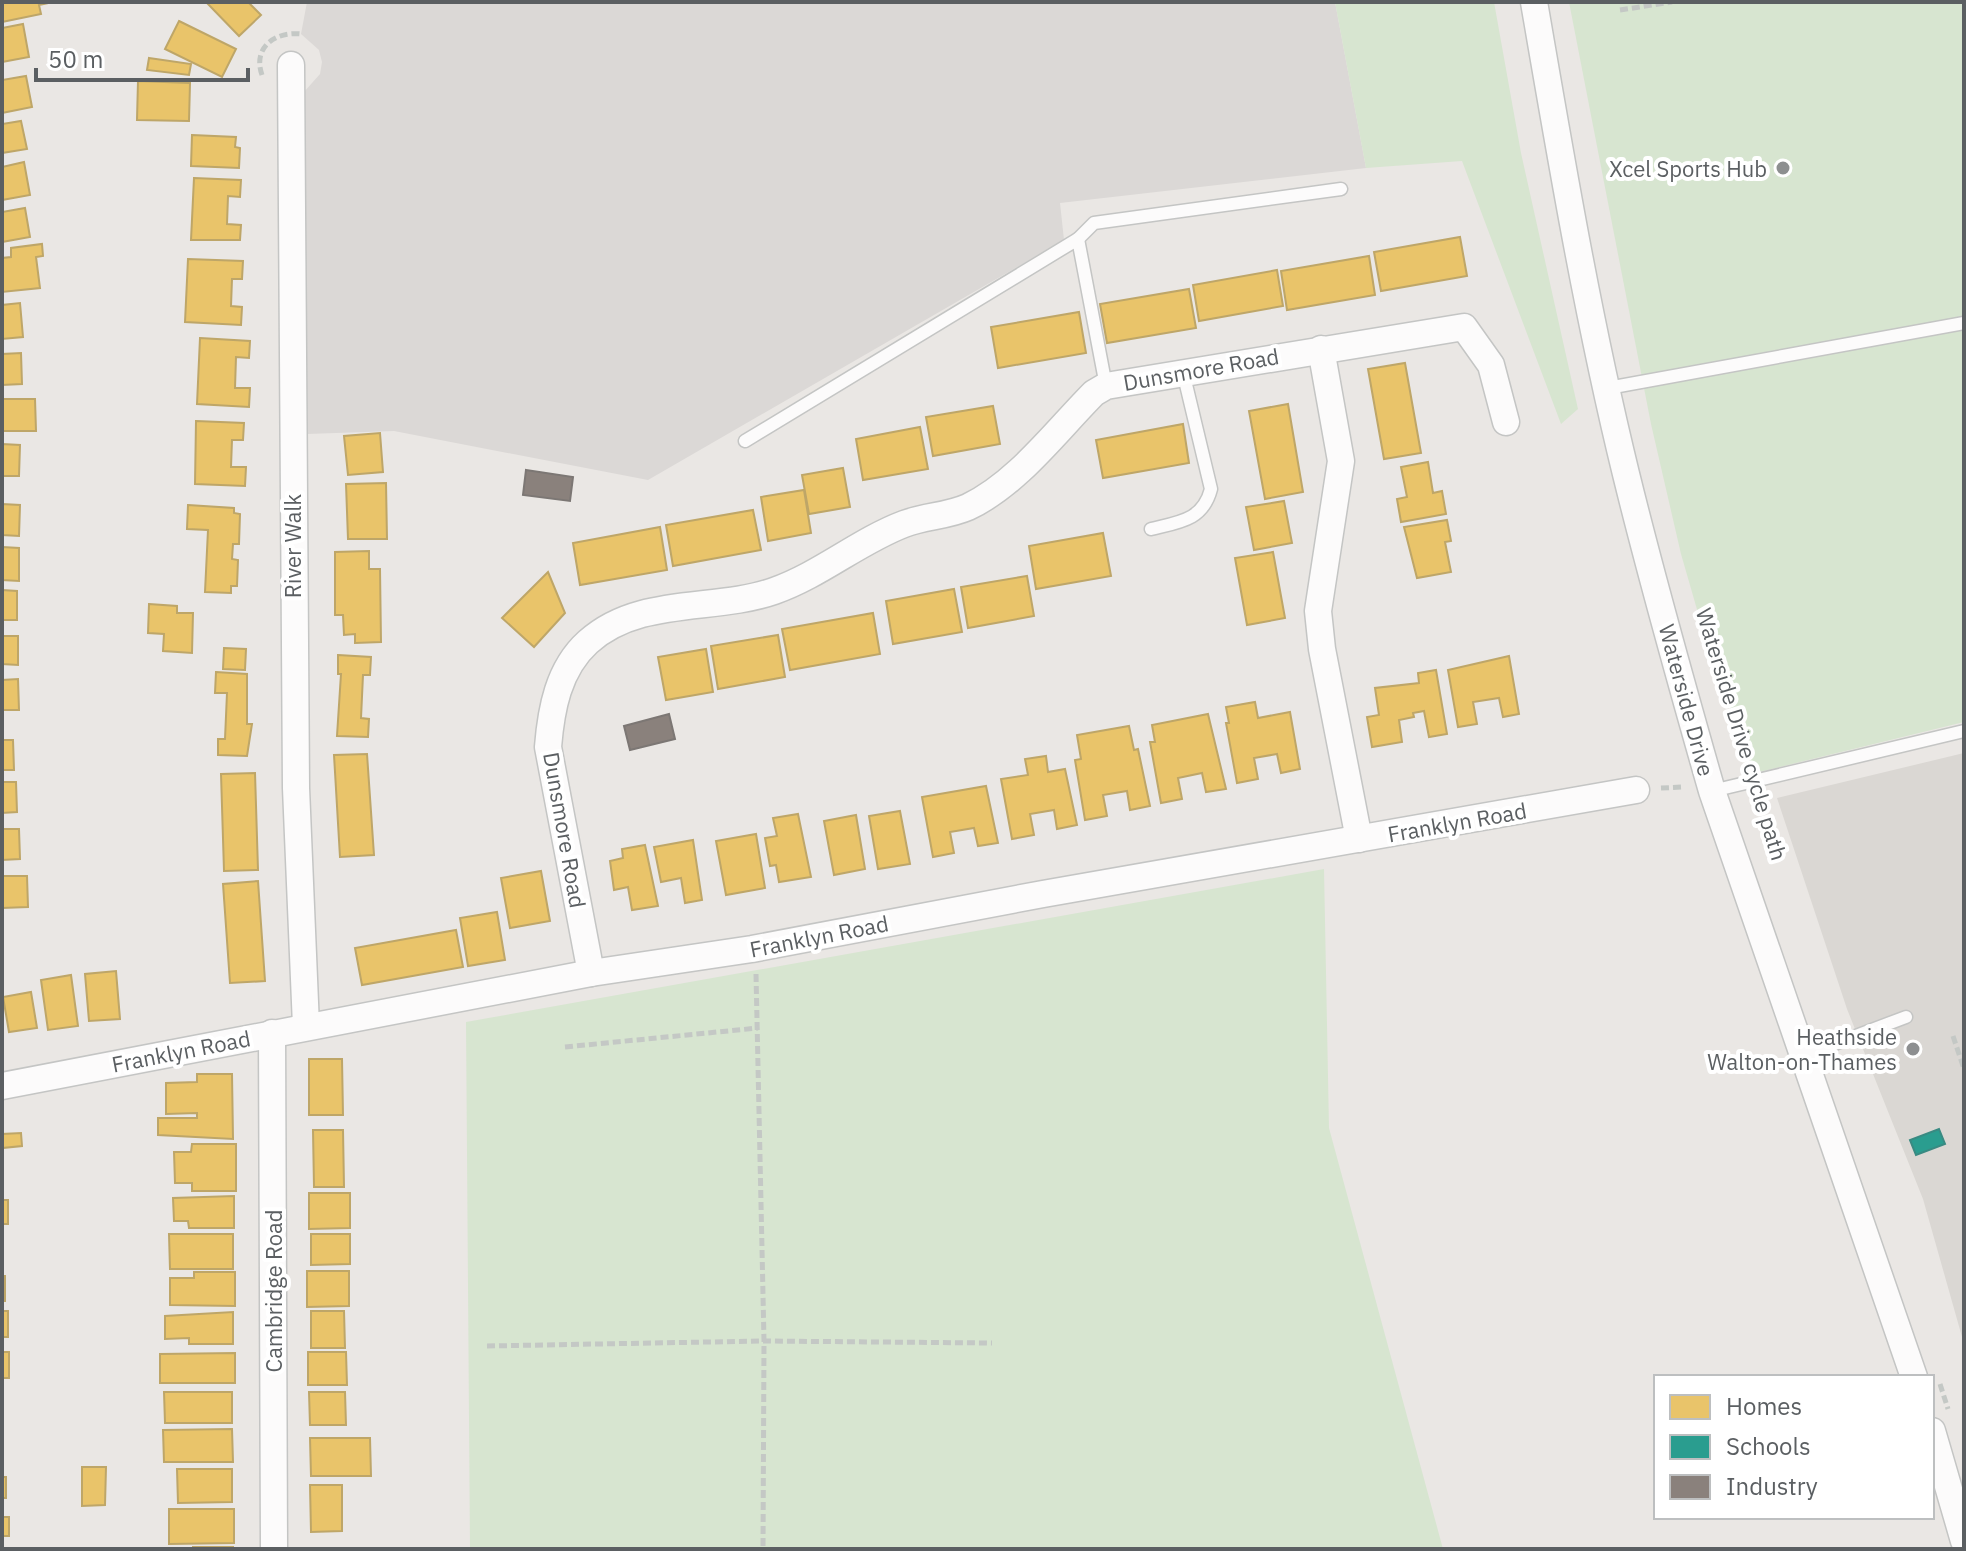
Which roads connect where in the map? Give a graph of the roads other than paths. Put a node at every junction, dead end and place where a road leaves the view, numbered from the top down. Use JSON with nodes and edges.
{"nodes":[{"id":1,"x":1534,"y":2,"type":"edge"},
{"id":2,"x":291,"y":65,"type":"dead end"},
{"id":3,"x":1341,"y":189,"type":"dead end"},
{"id":4,"x":1078,"y":239,"type":"junction"},
{"id":5,"x":1964,"y":323,"type":"edge"},
{"id":6,"x":1321,"y":349,"type":"junction"},
{"id":7,"x":1183,"y":372,"type":"junction"},
{"id":8,"x":1106,"y":386,"type":"junction"},
{"id":9,"x":1608,"y":388,"type":"junction"},
{"id":10,"x":1506,"y":422,"type":"dead end"},
{"id":11,"x":745,"y":441,"type":"dead end"},
{"id":12,"x":1151,"y":529,"type":"dead end"},
{"id":13,"x":1964,"y":731,"type":"edge"},
{"id":14,"x":1636,"y":790,"type":"dead end"},
{"id":15,"x":1712,"y":791,"type":"junction"},
{"id":16,"x":1359,"y":839,"type":"junction"},
{"id":17,"x":591,"y":973,"type":"junction"},
{"id":18,"x":1906,"y":1017,"type":"dead end"},
{"id":19,"x":306,"y":1026,"type":"junction"},
{"id":20,"x":272,"y":1033,"type":"junction"},
{"id":21,"x":1803,"y":1056,"type":"junction"},
{"id":22,"x":2,"y":1086,"type":"edge"},
{"id":23,"x":1913,"y":1375,"type":"edge"},
{"id":24,"x":1941,"y":1422,"type":"edge"},
{"id":25,"x":1964,"y":1541,"type":"edge"},
{"id":26,"x":274,"y":1549,"type":"edge"}],
"edges":[{"from":1,"to":9,"type":"street","name":"Waterside Drive"},
{"from":2,"to":19,"type":"street","name":"River Walk"},
{"from":3,"to":4,"type":"lane"},
{"from":4,"to":8,"type":"lane"},
{"from":4,"to":11,"type":"lane"},
{"from":5,"to":9,"type":"lane"},
{"from":6,"to":7,"type":"street","name":"Dunsmore Road"},
{"from":6,"to":10,"type":"street","name":"Dunsmore Road"},
{"from":6,"to":16,"type":"street"},
{"from":7,"to":8,"type":"street","name":"Dunsmore Road"},
{"from":7,"to":12,"type":"lane"},
{"from":8,"to":17,"type":"street","name":"Dunsmore Road"},
{"from":9,"to":15,"type":"street","name":"Waterside Drive"},
{"from":13,"to":15,"type":"lane"},
{"from":14,"to":16,"type":"street","name":"Franklyn Road"},
{"from":15,"to":21,"type":"street","name":"Waterside Drive"},
{"from":16,"to":17,"type":"street","name":"Franklyn Road"},
{"from":17,"to":19,"type":"street","name":"Franklyn Road"},
{"from":18,"to":21,"type":"lane"},
{"from":19,"to":20,"type":"street","name":"Franklyn Road"},
{"from":20,"to":22,"type":"street","name":"Franklyn Road"},
{"from":20,"to":26,"type":"street","name":"Cambridge Road"},
{"from":21,"to":23,"type":"street","name":"Waterside Drive"},
{"from":24,"to":25,"type":"street"}]}
